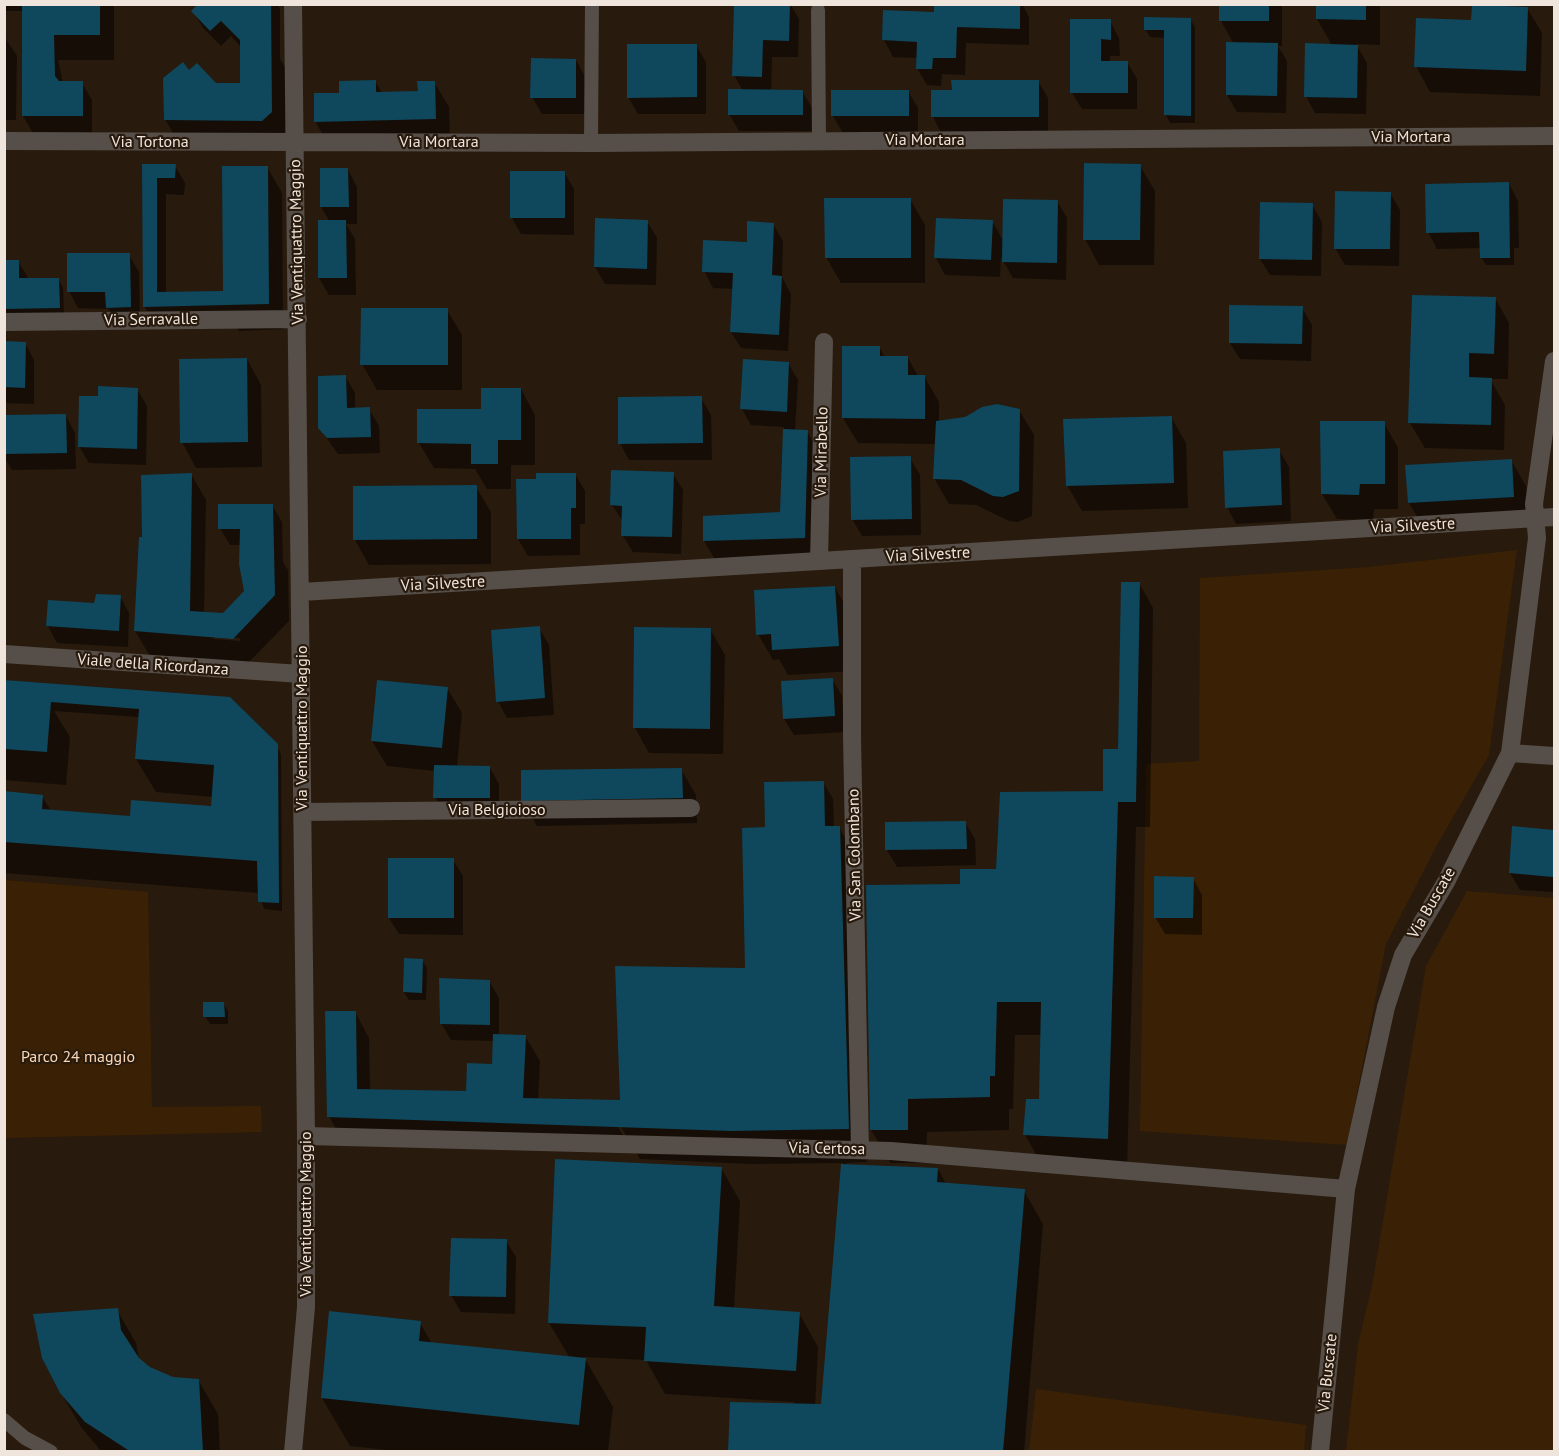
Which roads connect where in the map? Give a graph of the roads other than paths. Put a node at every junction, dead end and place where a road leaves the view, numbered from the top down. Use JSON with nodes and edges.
{"nodes":[{"id":1,"x":293,"y":4,"type":"edge"},
{"id":2,"x":592,"y":4,"type":"edge"},
{"id":3,"x":818,"y":10,"type":"dead end"},
{"id":4,"x":1554,"y":136,"type":"edge"},
{"id":5,"x":4,"y":141,"type":"edge"},
{"id":6,"x":819,"y":141,"type":"junction"},
{"id":7,"x":295,"y":142,"type":"junction"},
{"id":8,"x":591,"y":143,"type":"junction"},
{"id":9,"x":298,"y":319,"type":"junction"},
{"id":10,"x":4,"y":322,"type":"edge"},
{"id":11,"x":824,"y":342,"type":"dead end"},
{"id":12,"x":1554,"y":361,"type":"edge"},
{"id":13,"x":1554,"y":517,"type":"edge"},
{"id":14,"x":1536,"y":518,"type":"junction"},
{"id":15,"x":852,"y":560,"type":"junction"},
{"id":16,"x":819,"y":561,"type":"junction"},
{"id":17,"x":301,"y":592,"type":"junction"},
{"id":18,"x":4,"y":654,"type":"edge"},
{"id":19,"x":301,"y":674,"type":"junction"},
{"id":20,"x":1510,"y":753,"type":"junction"},
{"id":21,"x":1554,"y":756,"type":"edge"},
{"id":22,"x":691,"y":808,"type":"dead end"},
{"id":23,"x":303,"y":812,"type":"junction"},
{"id":24,"x":306,"y":1136,"type":"junction"},
{"id":25,"x":860,"y":1150,"type":"junction"},
{"id":26,"x":1346,"y":1189,"type":"junction"},
{"id":27,"x":4,"y":1420,"type":"edge"},
{"id":28,"x":51,"y":1452,"type":"edge"},
{"id":29,"x":293,"y":1452,"type":"edge"},
{"id":30,"x":1320,"y":1452,"type":"edge"}],
"edges":[{"from":1,"to":7,"type":"street","name":"Via Ventiquattro Maggio"},
{"from":2,"to":8,"type":"lane"},
{"from":3,"to":6,"type":"lane"},
{"from":4,"to":6,"type":"street","name":"Via Mortara"},
{"from":5,"to":7,"type":"street","name":"Via Tortona"},
{"from":6,"to":8,"type":"street","name":"Via Mortara"},
{"from":7,"to":8,"type":"street","name":"Via Mortara"},
{"from":7,"to":9,"type":"street","name":"Via Ventiquattro Maggio"},
{"from":9,"to":10,"type":"street","name":"Via Serravalle"},
{"from":9,"to":17,"type":"street","name":"Via Ventiquattro Maggio"},
{"from":11,"to":16,"type":"street","name":"Via Mirabello"},
{"from":12,"to":14,"type":"street","name":"Via Buscate"},
{"from":13,"to":14,"type":"street","name":"Via Silvestre"},
{"from":14,"to":15,"type":"street","name":"Via Silvestre"},
{"from":14,"to":20,"type":"street","name":"Via Buscate"},
{"from":15,"to":16,"type":"street","name":"Via Silvestre"},
{"from":15,"to":25,"type":"street","name":"Via San Colombano"},
{"from":16,"to":17,"type":"street","name":"Via Silvestre"},
{"from":17,"to":19,"type":"street","name":"Via Ventiquattro Maggio"},
{"from":18,"to":19,"type":"street","name":"Viale della Ricordanza"},
{"from":19,"to":23,"type":"street","name":"Via Ventiquattro Maggio"},
{"from":20,"to":21,"type":"street"},
{"from":20,"to":26,"type":"street","name":"Via Buscate"},
{"from":22,"to":23,"type":"street","name":"Via Belgioioso"},
{"from":23,"to":24,"type":"street","name":"Via Ventiquattro Maggio"},
{"from":24,"to":25,"type":"street","name":"Via Certosa"},
{"from":24,"to":29,"type":"street","name":"Via Ventiquattro Maggio"},
{"from":25,"to":26,"type":"street","name":"Via Certosa"},
{"from":26,"to":30,"type":"street","name":"Via Buscate"},
{"from":27,"to":28,"type":"lane"}]}
